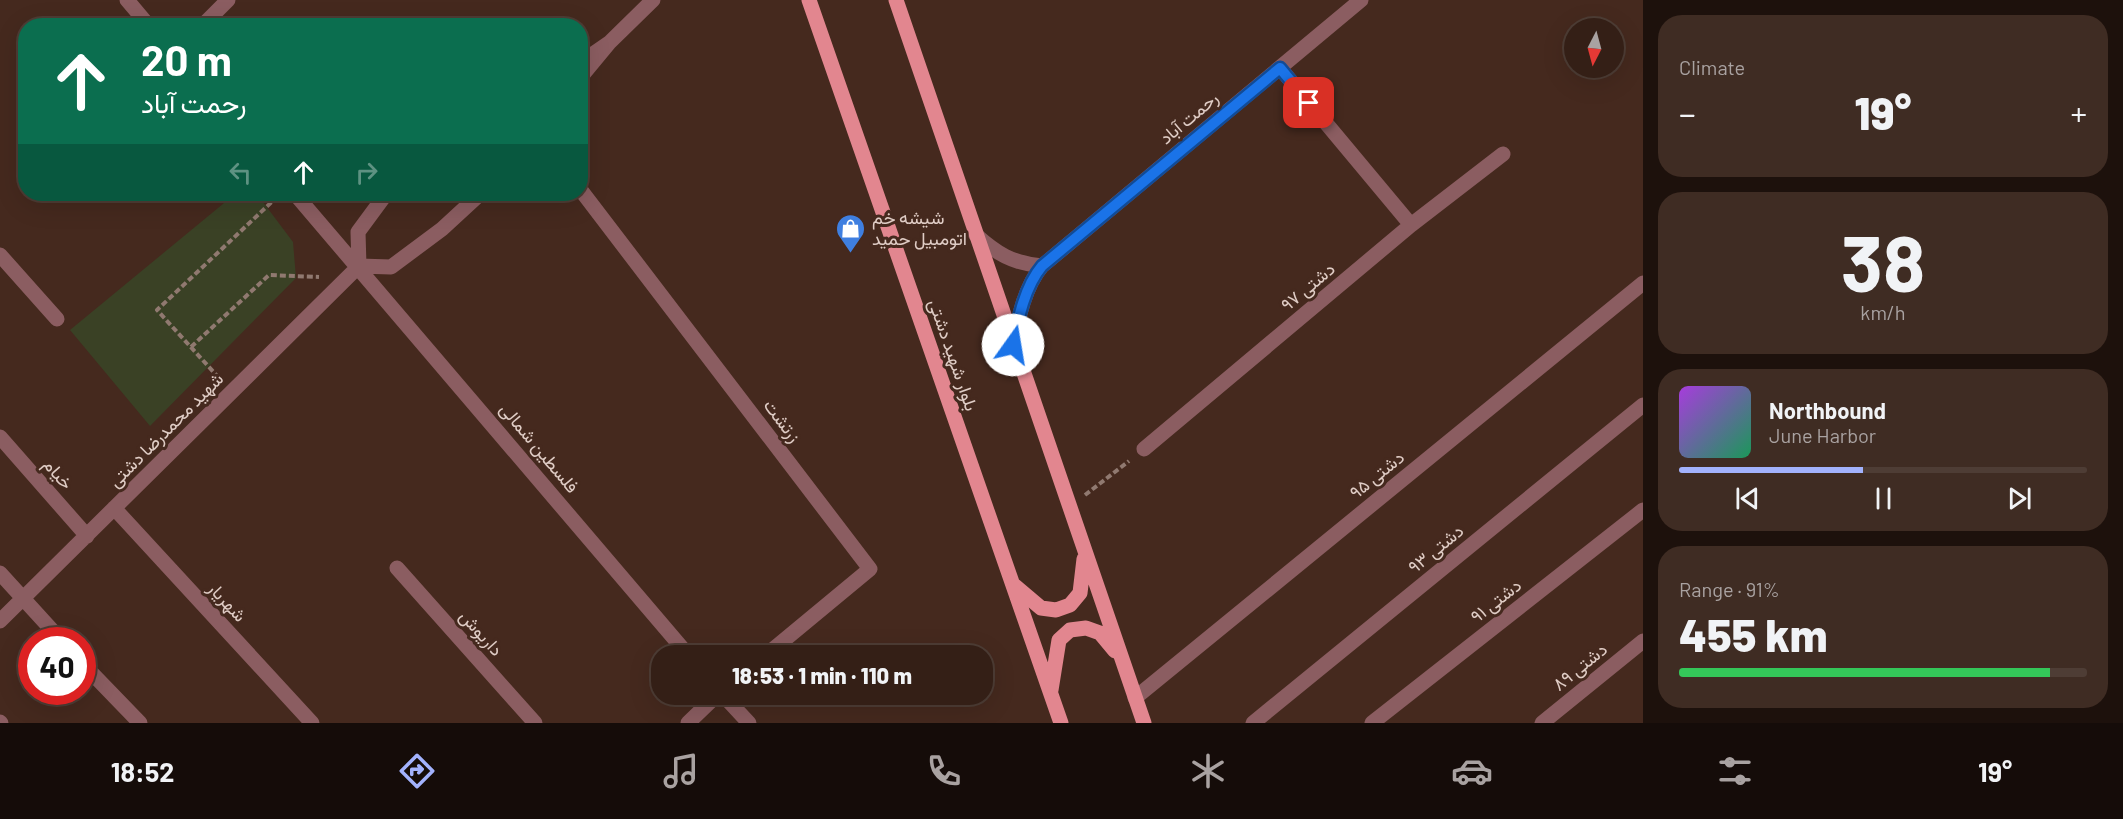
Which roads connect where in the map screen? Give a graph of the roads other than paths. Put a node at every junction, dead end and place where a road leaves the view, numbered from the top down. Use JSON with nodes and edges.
{"nodes":[{"id":1,"x":127,"y":0,"type":"edge"},
{"id":2,"x":228,"y":0,"type":"edge"},
{"id":3,"x":653,"y":0,"type":"edge"},
{"id":4,"x":809,"y":0,"type":"edge"},
{"id":5,"x":896,"y":0,"type":"edge"},
{"id":6,"x":1361,"y":0,"type":"edge"},
{"id":7,"x":142,"y":18,"type":"edge"},
{"id":8,"x":210,"y":18,"type":"edge"},
{"id":9,"x":609,"y":43,"type":"junction"},
{"id":10,"x":588,"y":57,"type":"edge"},
{"id":11,"x":588,"y":68,"type":"edge"},
{"id":12,"x":1280,"y":68,"type":"junction"},
{"id":13,"x":1503,"y":154,"type":"dead end"},
{"id":14,"x":588,"y":199,"type":"edge"},
{"id":15,"x":301,"y":201,"type":"edge"},
{"id":16,"x":381,"y":201,"type":"edge"},
{"id":17,"x":473,"y":201,"type":"edge"},
{"id":18,"x":1411,"y":225,"type":"junction"},
{"id":19,"x":975,"y":234,"type":"junction"},
{"id":20,"x":0,"y":255,"type":"edge"},
{"id":21,"x":359,"y":266,"type":"junction"},
{"id":22,"x":1042,"y":266,"type":"junction"},
{"id":23,"x":1643,"y":283,"type":"edge"},
{"id":24,"x":57,"y":319,"type":"dead end"},
{"id":25,"x":1013,"y":345,"type":"junction"},
{"id":26,"x":1643,"y":405,"type":"edge"},
{"id":27,"x":0,"y":437,"type":"edge"},
{"id":28,"x":1144,"y":449,"type":"road end"},
{"id":29,"x":114,"y":508,"type":"junction"},
{"id":30,"x":1643,"y":510,"type":"edge"},
{"id":31,"x":87,"y":536,"type":"junction"},
{"id":32,"x":1085,"y":552,"type":"junction"},
{"id":33,"x":397,"y":568,"type":"dead end"},
{"id":34,"x":0,"y":573,"type":"edge"},
{"id":35,"x":1013,"y":584,"type":"junction"},
{"id":36,"x":22,"y":600,"type":"junction"},
{"id":37,"x":0,"y":621,"type":"edge"},
{"id":38,"x":48,"y":627,"type":"edge"},
{"id":39,"x":1643,"y":641,"type":"edge"},
{"id":40,"x":680,"y":645,"type":"edge"},
{"id":41,"x":778,"y":645,"type":"edge"},
{"id":42,"x":1123,"y":663,"type":"junction"},
{"id":43,"x":96,"y":677,"type":"edge"},
{"id":44,"x":1051,"y":694,"type":"junction"},
{"id":45,"x":1135,"y":698,"type":"junction"},
{"id":46,"x":708,"y":705,"type":"edge"},
{"id":47,"x":731,"y":705,"type":"edge"},
{"id":48,"x":140,"y":723,"type":"edge"},
{"id":49,"x":312,"y":723,"type":"edge"},
{"id":50,"x":535,"y":723,"type":"edge"},
{"id":51,"x":688,"y":723,"type":"edge"},
{"id":52,"x":749,"y":723,"type":"edge"},
{"id":53,"x":1061,"y":723,"type":"edge"},
{"id":54,"x":1144,"y":723,"type":"edge"},
{"id":55,"x":1253,"y":723,"type":"edge"},
{"id":56,"x":1372,"y":723,"type":"edge"},
{"id":57,"x":1542,"y":723,"type":"edge"}],
"edges":[{"from":1,"to":7,"type":"street"},
{"from":2,"to":8,"type":"street"},
{"from":3,"to":9,"type":"street"},
{"from":4,"to":35,"type":"main road","name":"بلوار شهید دشتی"},
{"from":5,"to":19,"type":"main road"},
{"from":6,"to":12,"type":"street","name":"رحمت آباد"},
{"from":9,"to":10,"type":"street"},
{"from":9,"to":11,"type":"street"},
{"from":12,"to":18,"type":"street"},
{"from":12,"to":22,"type":"street","name":"رحمت آباد"},
{"from":13,"to":18,"type":"street","name":"دشتی ۹۷"},
{"from":14,"to":41,"type":"street","name":"زرتشت"},
{"from":15,"to":21,"type":"street","name":"فلسطین شمالی"},
{"from":16,"to":21,"type":"street"},
{"from":17,"to":21,"type":"street"},
{"from":18,"to":28,"type":"street","name":"دشتی ۹۷"},
{"from":19,"to":22,"type":"street"},
{"from":19,"to":25,"type":"main road"},
{"from":20,"to":24,"type":"street"},
{"from":21,"to":29,"type":"street","name":"شهید محمدرضا دشتی"},
{"from":21,"to":40,"type":"street","name":"فلسطین شمالی"},
{"from":22,"to":25,"type":"street"},
{"from":23,"to":45,"type":"street","name":"دشتی ۹۵"},
{"from":25,"to":32,"type":"main road"},
{"from":26,"to":55,"type":"street","name":"دشتی ۹۳"},
{"from":27,"to":31,"type":"street","name":"خیام"},
{"from":29,"to":31,"type":"street","name":"شهید محمدرضا دشتی"},
{"from":29,"to":49,"type":"street","name":"شهریار"},
{"from":30,"to":56,"type":"street","name":"دشتی ۹۱"},
{"from":31,"to":36,"type":"street","name":"شهید محمدرضا دشتی"},
{"from":32,"to":35,"type":"main road"},
{"from":32,"to":42,"type":"main road"},
{"from":33,"to":50,"type":"street","name":"داریوش"},
{"from":34,"to":36,"type":"street"},
{"from":35,"to":44,"type":"main road","name":"بلوار شهید دشتی"},
{"from":36,"to":37,"type":"street","name":"شهید محمدرضا دشتی"},
{"from":36,"to":38,"type":"street"},
{"from":39,"to":57,"type":"street","name":"دشتی ۸۹"},
{"from":42,"to":44,"type":"main road"},
{"from":42,"to":45,"type":"main road"},
{"from":43,"to":48,"type":"street"},
{"from":44,"to":53,"type":"main road","name":"بلوار شهید دشتی"},
{"from":45,"to":54,"type":"main road"},
{"from":46,"to":51,"type":"street"},
{"from":47,"to":52,"type":"street"}]}
